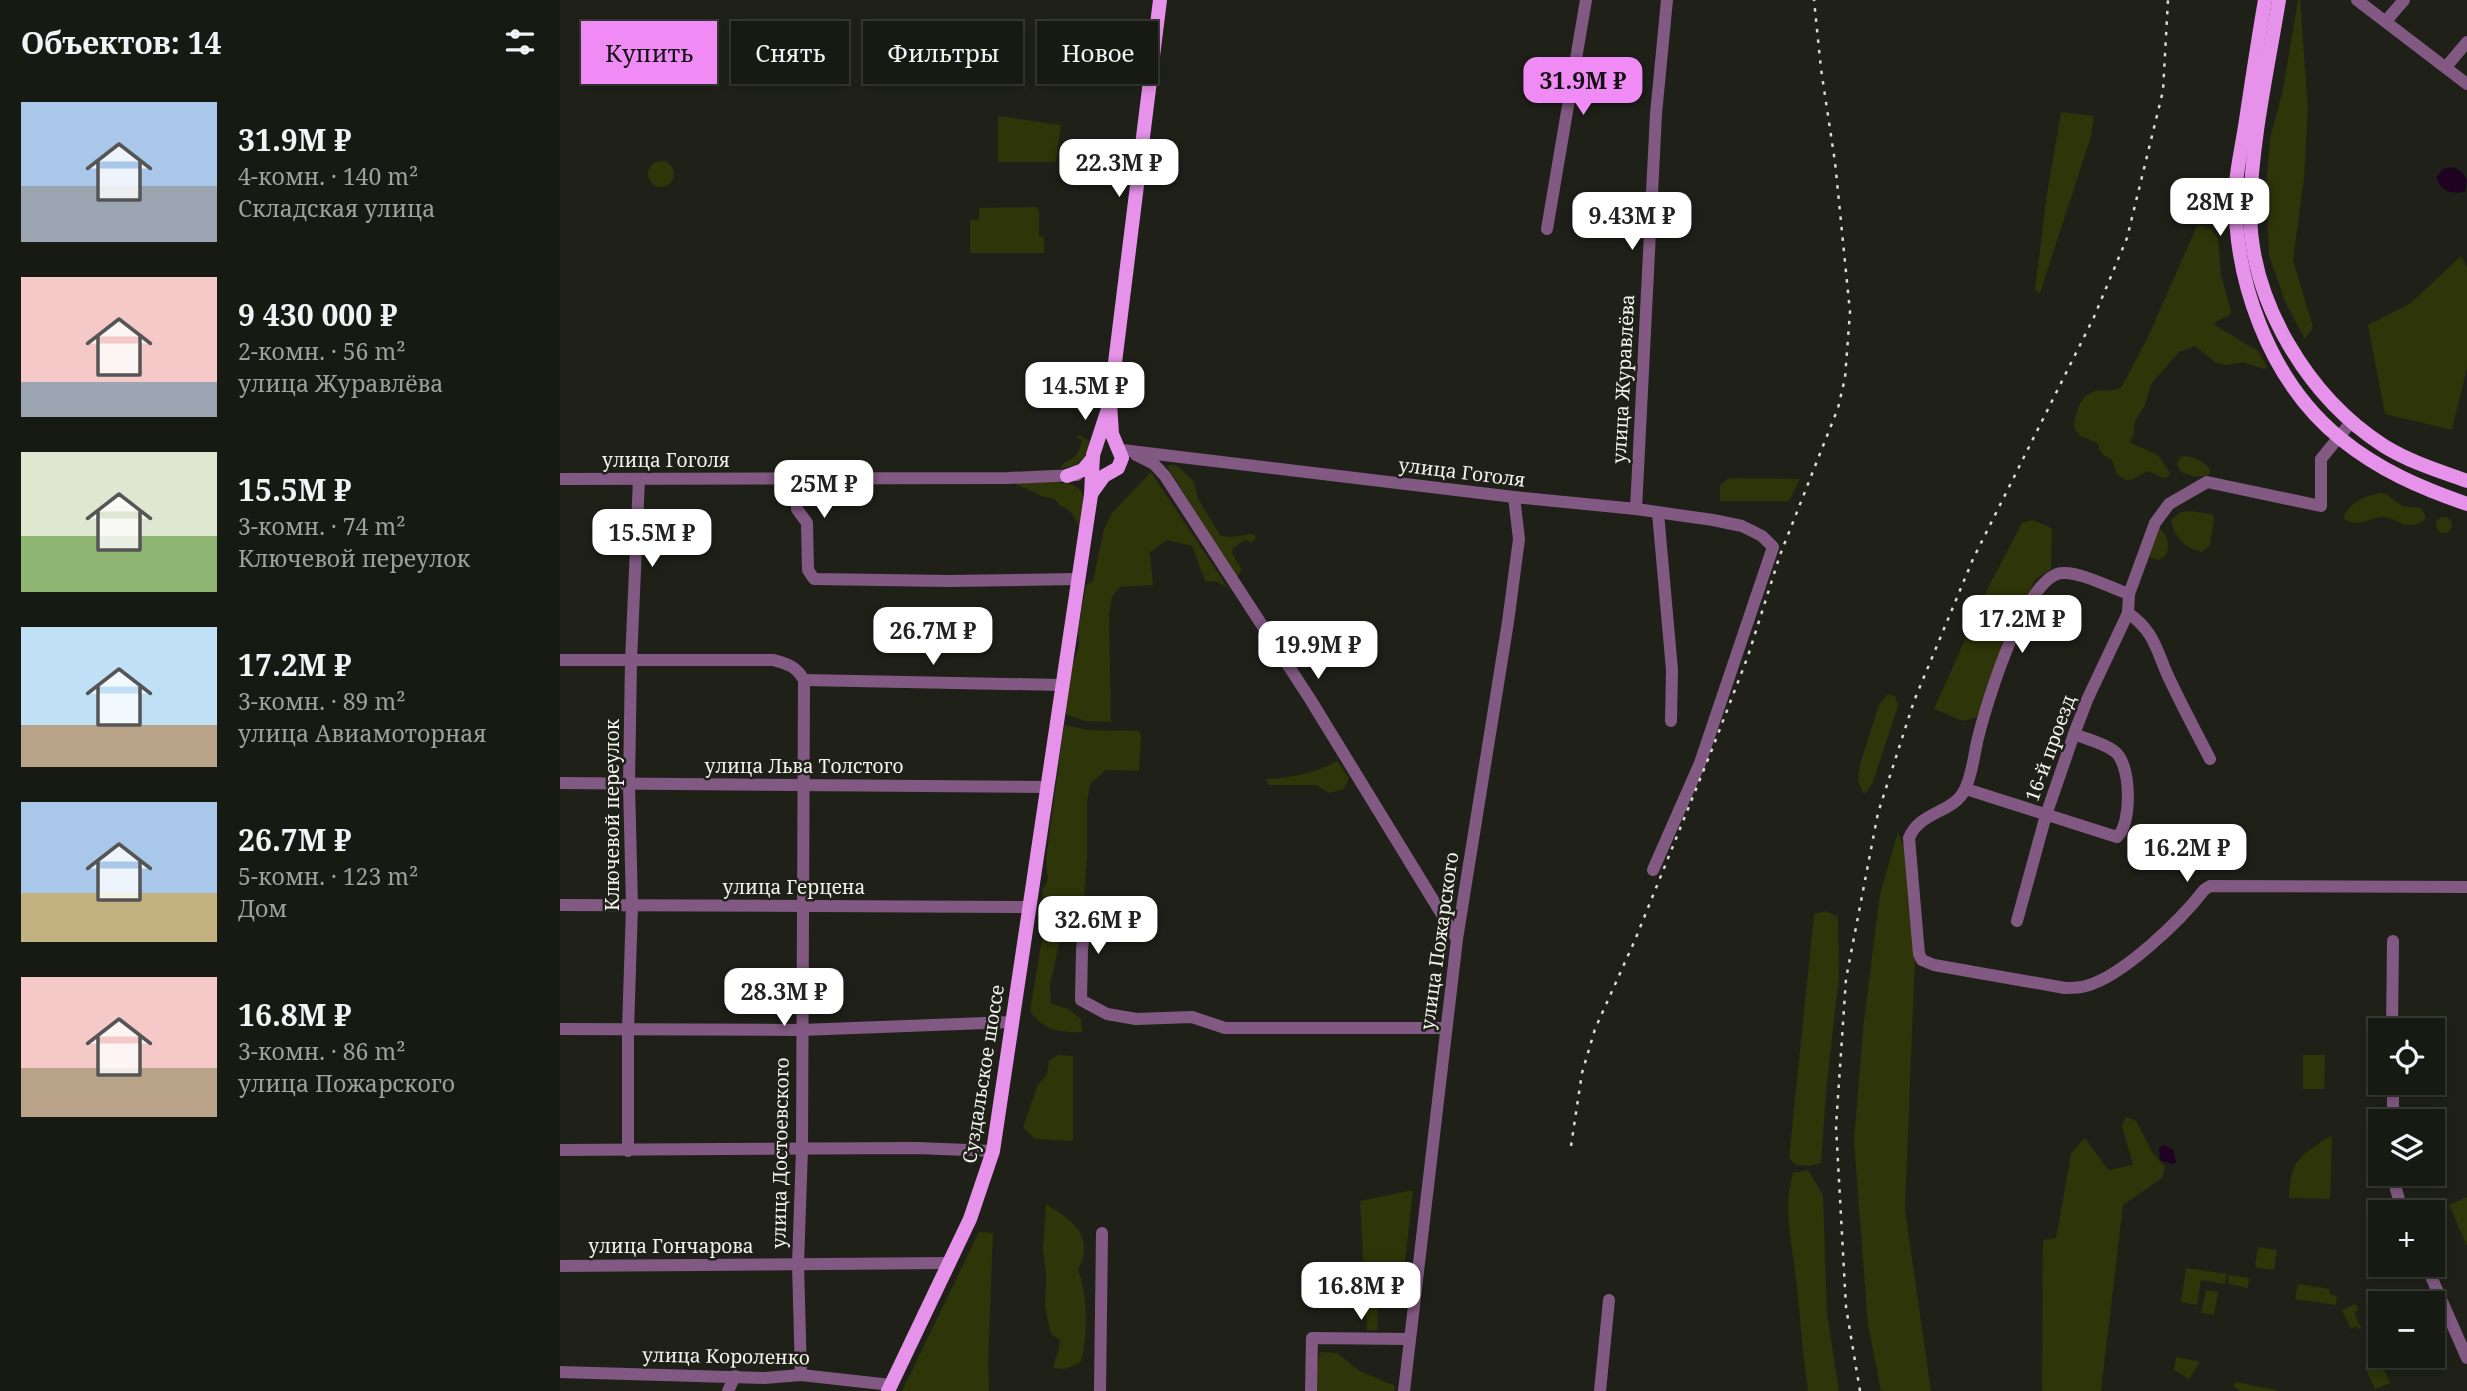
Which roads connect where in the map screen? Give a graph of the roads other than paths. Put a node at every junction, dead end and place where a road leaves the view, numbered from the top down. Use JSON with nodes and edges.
{"nodes":[{"id":1,"x":1160,"y":0,"type":"edge"},
{"id":2,"x":1586,"y":0,"type":"edge"},
{"id":3,"x":1667,"y":0,"type":"edge"},
{"id":4,"x":2265,"y":0,"type":"edge"},
{"id":5,"x":2278,"y":0,"type":"edge"},
{"id":6,"x":2357,"y":0,"type":"edge"},
{"id":7,"x":2404,"y":0,"type":"edge"},
{"id":8,"x":2386,"y":21,"type":"junction"},
{"id":9,"x":2467,"y":42,"type":"edge"},
{"id":10,"x":2446,"y":67,"type":"junction"},
{"id":11,"x":2467,"y":84,"type":"edge"},
{"id":12,"x":1547,"y":229,"type":"dead end"},
{"id":13,"x":1110,"y":402,"type":"junction"},
{"id":14,"x":2352,"y":421,"type":"junction"},
{"id":15,"x":2339,"y":438,"type":"junction"},
{"id":16,"x":1120,"y":449,"type":"junction"},
{"id":17,"x":1155,"y":454,"type":"junction"},
{"id":18,"x":1142,"y":457,"type":"junction"},
{"id":19,"x":1093,"y":461,"type":"junction"},
{"id":20,"x":1113,"y":470,"type":"junction"},
{"id":21,"x":1067,"y":476,"type":"junction"},
{"id":22,"x":797,"y":478,"type":"junction"},
{"id":23,"x":560,"y":479,"type":"edge"},
{"id":24,"x":639,"y":479,"type":"junction"},
{"id":25,"x":2467,"y":481,"type":"edge"},
{"id":26,"x":1091,"y":494,"type":"junction"},
{"id":27,"x":1514,"y":497,"type":"junction"},
{"id":28,"x":2467,"y":505,"type":"edge"},
{"id":29,"x":1636,"y":509,"type":"junction"},
{"id":30,"x":1658,"y":513,"type":"junction"},
{"id":31,"x":1077,"y":579,"type":"junction"},
{"id":32,"x":2129,"y":594,"type":"junction"},
{"id":33,"x":2128,"y":613,"type":"junction"},
{"id":34,"x":560,"y":660,"type":"edge"},
{"id":35,"x":631,"y":661,"type":"junction"},
{"id":36,"x":804,"y":680,"type":"junction"},
{"id":37,"x":1062,"y":685,"type":"junction"},
{"id":38,"x":1671,"y":721,"type":"dead end"},
{"id":39,"x":2074,"y":734,"type":"junction"},
{"id":40,"x":2210,"y":759,"type":"dead end"},
{"id":41,"x":560,"y":783,"type":"edge"},
{"id":42,"x":629,"y":784,"type":"junction"},
{"id":43,"x":802,"y":784,"type":"junction"},
{"id":44,"x":1048,"y":787,"type":"junction"},
{"id":45,"x":1966,"y":789,"type":"junction"},
{"id":46,"x":2046,"y":815,"type":"junction"},
{"id":47,"x":1653,"y":870,"type":"dead end"},
{"id":48,"x":2467,"y":887,"type":"edge"},
{"id":49,"x":560,"y":905,"type":"edge"},
{"id":50,"x":632,"y":906,"type":"junction"},
{"id":51,"x":803,"y":906,"type":"junction"},
{"id":52,"x":1028,"y":907,"type":"junction"},
{"id":53,"x":1087,"y":911,"type":"dead end"},
{"id":54,"x":2017,"y":921,"type":"dead end"},
{"id":55,"x":1457,"y":939,"type":"junction"},
{"id":56,"x":2393,"y":941,"type":"dead end"},
{"id":57,"x":2392,"y":1018,"type":"edge"},
{"id":58,"x":1012,"y":1022,"type":"junction"},
{"id":59,"x":1446,"y":1028,"type":"junction"},
{"id":60,"x":560,"y":1029,"type":"edge"},
{"id":61,"x":628,"y":1030,"type":"junction"},
{"id":62,"x":801,"y":1030,"type":"junction"},
{"id":63,"x":802,"y":1149,"type":"junction"},
{"id":64,"x":560,"y":1150,"type":"edge"},
{"id":65,"x":628,"y":1151,"type":"junction"},
{"id":66,"x":993,"y":1151,"type":"junction"},
{"id":67,"x":1102,"y":1233,"type":"dead end"},
{"id":68,"x":950,"y":1263,"type":"junction"},
{"id":69,"x":798,"y":1264,"type":"junction"},
{"id":70,"x":560,"y":1266,"type":"edge"},
{"id":71,"x":2431,"y":1277,"type":"edge"},
{"id":72,"x":1609,"y":1300,"type":"dead end"},
{"id":73,"x":1409,"y":1339,"type":"junction"},
{"id":74,"x":2467,"y":1358,"type":"edge"},
{"id":75,"x":560,"y":1372,"type":"edge"},
{"id":76,"x":735,"y":1376,"type":"junction"},
{"id":77,"x":795,"y":1376,"type":"junction"},
{"id":78,"x":889,"y":1388,"type":"edge"},
{"id":79,"x":728,"y":1391,"type":"edge"},
{"id":80,"x":785,"y":1391,"type":"edge"},
{"id":81,"x":1100,"y":1391,"type":"edge"},
{"id":82,"x":1311,"y":1391,"type":"edge"},
{"id":83,"x":1404,"y":1391,"type":"edge"},
{"id":84,"x":1600,"y":1391,"type":"edge"}],
"edges":[{"from":1,"to":13,"type":"main road","name":"Суздальское шоссе"},
{"from":2,"to":12,"type":"street"},
{"from":3,"to":29,"type":"street","name":"улица Журавлёва"},
{"from":4,"to":15,"type":"main road"},
{"from":5,"to":14,"type":"main road"},
{"from":6,"to":8,"type":"street"},
{"from":7,"to":8,"type":"street"},
{"from":8,"to":10,"type":"street"},
{"from":9,"to":10,"type":"street"},
{"from":10,"to":11,"type":"street"},
{"from":13,"to":16,"type":"main road","name":"Суздальское шоссе"},
{"from":13,"to":19,"type":"main road","name":"Суздальское шоссе"},
{"from":14,"to":15,"type":"street"},
{"from":14,"to":25,"type":"main road"},
{"from":15,"to":28,"type":"main road"},
{"from":15,"to":32,"type":"street","name":"16-й проезд"},
{"from":16,"to":17,"type":"street","name":"улица Гоголя"},
{"from":16,"to":18,"type":"street"},
{"from":16,"to":19,"type":"main road"},
{"from":16,"to":20,"type":"main road"},
{"from":17,"to":18,"type":"street","name":"улица Гоголя"},
{"from":17,"to":27,"type":"street","name":"улица Гоголя"},
{"from":18,"to":20,"type":"street","name":"улица Гоголя"},
{"from":18,"to":55,"type":"street"},
{"from":19,"to":20,"type":"main road"},
{"from":19,"to":21,"type":"main road"},
{"from":19,"to":26,"type":"main road","name":"Суздальское шоссе"},
{"from":20,"to":26,"type":"main road","name":"Суздальское шоссе"},
{"from":21,"to":22,"type":"street","name":"улица Гоголя"},
{"from":21,"to":26,"type":"street"},
{"from":22,"to":24,"type":"street","name":"улица Гоголя"},
{"from":22,"to":31,"type":"street"},
{"from":23,"to":24,"type":"street","name":"улица Гоголя"},
{"from":24,"to":35,"type":"street","name":"Ключевой переулок"},
{"from":26,"to":31,"type":"main road","name":"Суздальское шоссе"},
{"from":27,"to":29,"type":"street","name":"улица Гоголя"},
{"from":27,"to":55,"type":"street","name":"улица Пожарского"},
{"from":29,"to":30,"type":"street","name":"улица Гоголя"},
{"from":30,"to":38,"type":"street"},
{"from":30,"to":47,"type":"street","name":"улица Гоголя"},
{"from":31,"to":37,"type":"main road","name":"Суздальское шоссе"},
{"from":32,"to":33,"type":"street","name":"16-й проезд"},
{"from":32,"to":45,"type":"street"},
{"from":33,"to":39,"type":"street","name":"16-й проезд"},
{"from":33,"to":40,"type":"street"},
{"from":34,"to":35,"type":"street"},
{"from":35,"to":36,"type":"street"},
{"from":35,"to":42,"type":"street","name":"Ключевой переулок"},
{"from":36,"to":37,"type":"street"},
{"from":36,"to":43,"type":"street","name":"улица Достоевского"},
{"from":37,"to":44,"type":"main road","name":"Суздальское шоссе"},
{"from":39,"to":46,"type":"street","name":"16-й проезд"},
{"from":39,"to":46,"type":"street"},
{"from":41,"to":42,"type":"street","name":"улица Льва Толстого"},
{"from":42,"to":43,"type":"street","name":"улица Льва Толстого"},
{"from":42,"to":50,"type":"street","name":"Ключевой переулок"},
{"from":43,"to":44,"type":"street","name":"улица Льва Толстого"},
{"from":43,"to":51,"type":"street","name":"улица Достоевского"},
{"from":44,"to":52,"type":"main road","name":"Суздальское шоссе"},
{"from":45,"to":46,"type":"street"},
{"from":45,"to":48,"type":"street"},
{"from":46,"to":54,"type":"street","name":"16-й проезд"},
{"from":49,"to":50,"type":"street","name":"улица Герцена"},
{"from":50,"to":51,"type":"street","name":"улица Герцена"},
{"from":50,"to":61,"type":"street","name":"Ключевой переулок"},
{"from":51,"to":52,"type":"street","name":"улица Герцена"},
{"from":51,"to":62,"type":"street","name":"улица Достоевского"},
{"from":52,"to":58,"type":"main road","name":"Суздальское шоссе"},
{"from":53,"to":59,"type":"street"},
{"from":55,"to":59,"type":"street","name":"улица Пожарского"},
{"from":56,"to":57,"type":"street"},
{"from":58,"to":62,"type":"street"},
{"from":58,"to":66,"type":"main road","name":"Суздальское шоссе"},
{"from":59,"to":73,"type":"street","name":"улица Пожарского"},
{"from":60,"to":61,"type":"street"},
{"from":61,"to":62,"type":"street"},
{"from":61,"to":65,"type":"street","name":"Ключевой переулок"},
{"from":62,"to":63,"type":"street","name":"улица Достоевского"},
{"from":63,"to":65,"type":"street"},
{"from":63,"to":66,"type":"street"},
{"from":63,"to":69,"type":"street","name":"улица Достоевского"},
{"from":64,"to":65,"type":"street"},
{"from":66,"to":68,"type":"main road","name":"Суздальское шоссе"},
{"from":67,"to":81,"type":"street"},
{"from":68,"to":69,"type":"street","name":"улица Гончарова"},
{"from":68,"to":78,"type":"main road","name":"Суздальское шоссе"},
{"from":69,"to":70,"type":"street","name":"улица Гончарова"},
{"from":69,"to":77,"type":"street","name":"улица Достоевского"},
{"from":71,"to":74,"type":"street"},
{"from":72,"to":84,"type":"street"},
{"from":73,"to":82,"type":"street"},
{"from":73,"to":83,"type":"street","name":"улица Пожарского"},
{"from":75,"to":76,"type":"street","name":"улица Короленко"},
{"from":76,"to":77,"type":"street","name":"улица Короленко"},
{"from":76,"to":79,"type":"street"},
{"from":77,"to":78,"type":"street","name":"улица Короленко"},
{"from":77,"to":80,"type":"street","name":"улица Достоевского"}]}
